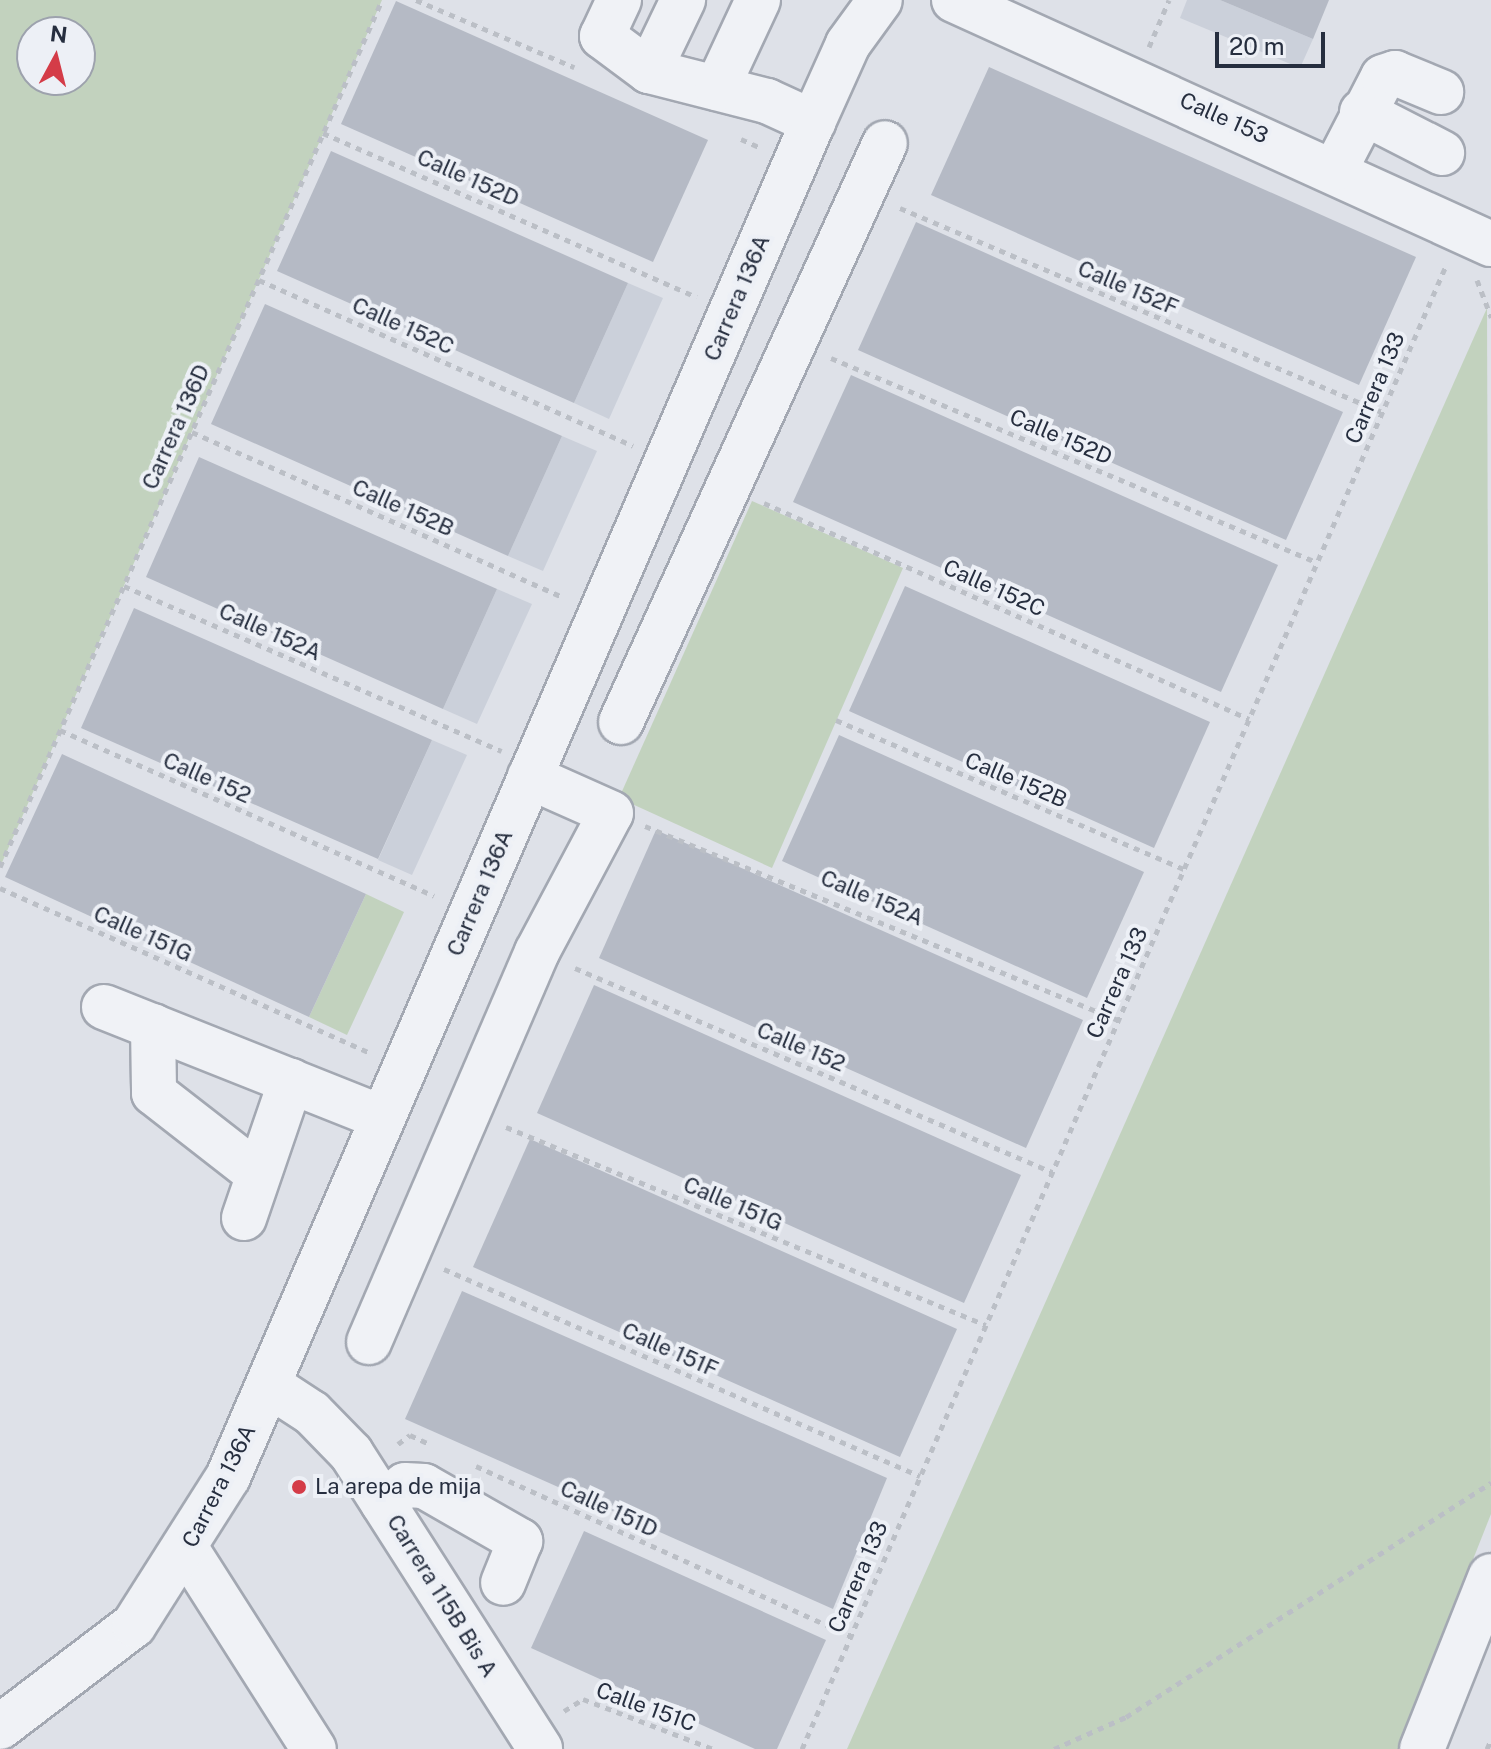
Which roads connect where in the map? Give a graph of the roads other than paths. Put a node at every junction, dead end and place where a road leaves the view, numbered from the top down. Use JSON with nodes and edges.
{"nodes":[{"id":1,"x":619,"y":0,"type":"edge"},
{"id":2,"x":683,"y":0,"type":"edge"},
{"id":3,"x":758,"y":0,"type":"edge"},
{"id":4,"x":880,"y":0,"type":"edge"},
{"id":5,"x":954,"y":0,"type":"edge"},
{"id":6,"x":649,"y":71,"type":"junction"},
{"id":7,"x":717,"y":88,"type":"junction"},
{"id":8,"x":1441,"y":92,"type":"dead end"},
{"id":9,"x":1362,"y":112,"type":"junction"},
{"id":10,"x":813,"y":122,"type":"junction"},
{"id":11,"x":885,"y":143,"type":"dead end"},
{"id":12,"x":1442,"y":153,"type":"dead end"},
{"id":13,"x":1336,"y":168,"type":"junction"},
{"id":14,"x":1476,"y":237,"type":"edge"},
{"id":15,"x":647,"y":507,"type":"junction"},
{"id":16,"x":707,"y":532,"type":"junction"},
{"id":17,"x":621,"y":722,"type":"dead end"},
{"id":18,"x":533,"y":771,"type":"junction"},
{"id":19,"x":104,"y":1007,"type":"dead end"},
{"id":20,"x":153,"y":1026,"type":"junction"},
{"id":21,"x":291,"y":1081,"type":"junction"},
{"id":22,"x":383,"y":1118,"type":"junction"},
{"id":23,"x":258,"y":1174,"type":"junction"},
{"id":24,"x":244,"y":1218,"type":"dead end"},
{"id":25,"x":369,"y":1342,"type":"dead end"},
{"id":26,"x":269,"y":1385,"type":"junction"},
{"id":27,"x":373,"y":1487,"type":"junction"},
{"id":28,"x":187,"y":1550,"type":"junction"},
{"id":29,"x":1491,"y":1576,"type":"edge"},
{"id":30,"x":503,"y":1583,"type":"dead end"},
{"id":31,"x":0,"y":1727,"type":"edge"},
{"id":32,"x":535,"y":1742,"type":"edge"},
{"id":33,"x":314,"y":1749,"type":"edge"},
{"id":34,"x":1422,"y":1749,"type":"edge"}],
"edges":[{"from":1,"to":6,"type":"street"},
{"from":2,"to":6,"type":"street"},
{"from":3,"to":7,"type":"street"},
{"from":4,"to":10,"type":"street","name":"Carrera 136A"},
{"from":5,"to":13,"type":"street","name":"Calle 153"},
{"from":6,"to":7,"type":"street"},
{"from":7,"to":10,"type":"street"},
{"from":8,"to":9,"type":"street"},
{"from":9,"to":12,"type":"street"},
{"from":9,"to":13,"type":"street"},
{"from":10,"to":15,"type":"street","name":"Carrera 136A"},
{"from":11,"to":16,"type":"street"},
{"from":13,"to":14,"type":"street","name":"Calle 153"},
{"from":15,"to":16,"type":"street"},
{"from":15,"to":18,"type":"street","name":"Carrera 136A"},
{"from":16,"to":17,"type":"street"},
{"from":18,"to":22,"type":"street","name":"Carrera 136A"},
{"from":18,"to":25,"type":"street"},
{"from":19,"to":20,"type":"street"},
{"from":20,"to":21,"type":"street"},
{"from":20,"to":23,"type":"street"},
{"from":21,"to":22,"type":"street"},
{"from":21,"to":23,"type":"street"},
{"from":22,"to":26,"type":"street","name":"Carrera 136A"},
{"from":23,"to":24,"type":"street"},
{"from":26,"to":27,"type":"street","name":"Carrera 115B Bis A"},
{"from":26,"to":28,"type":"street","name":"Carrera 136A"},
{"from":27,"to":30,"type":"street"},
{"from":27,"to":32,"type":"street","name":"Carrera 115B Bis A"},
{"from":28,"to":31,"type":"street","name":"Carrera 136A"},
{"from":28,"to":33,"type":"street"},
{"from":29,"to":34,"type":"street"}]}
